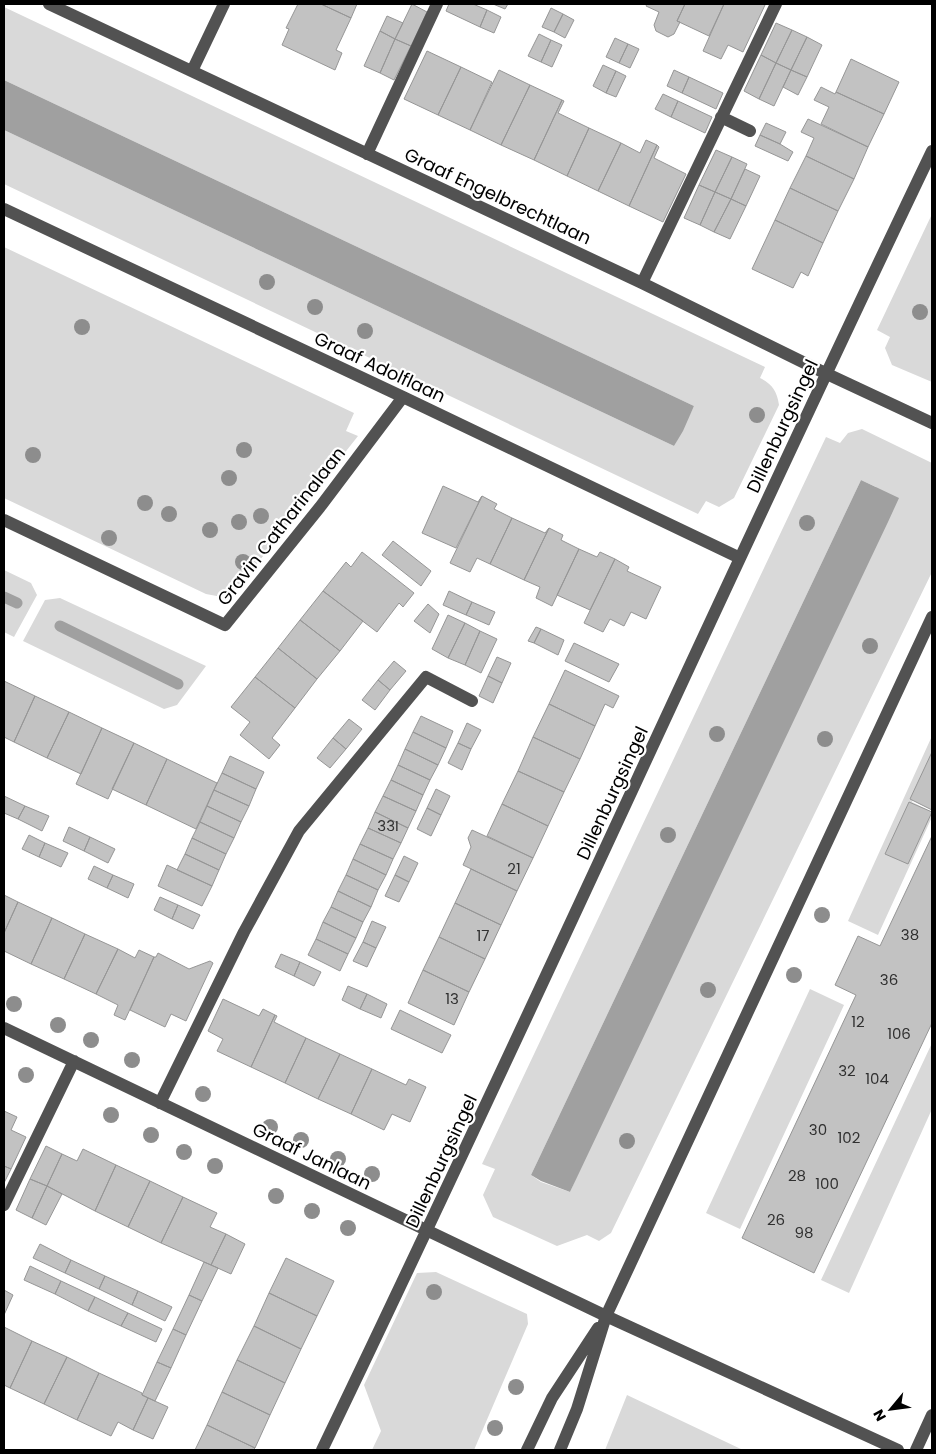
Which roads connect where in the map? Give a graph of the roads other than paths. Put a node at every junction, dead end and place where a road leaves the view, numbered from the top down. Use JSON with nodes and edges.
{"nodes":[{"id":1,"x":49,"y":4,"type":"edge"},
{"id":2,"x":224,"y":4,"type":"edge"},
{"id":3,"x":436,"y":4,"type":"edge"},
{"id":4,"x":776,"y":4,"type":"edge"},
{"id":5,"x":192,"y":71,"type":"junction"},
{"id":6,"x":721,"y":117,"type":"junction"},
{"id":7,"x":750,"y":131,"type":"dead end"},
{"id":8,"x":932,"y":151,"type":"edge"},
{"id":9,"x":367,"y":154,"type":"junction"},
{"id":10,"x":4,"y":209,"type":"edge"},
{"id":11,"x":642,"y":283,"type":"junction"},
{"id":12,"x":826,"y":373,"type":"junction"},
{"id":13,"x":403,"y":397,"type":"junction"},
{"id":14,"x":932,"y":423,"type":"edge"},
{"id":15,"x":4,"y":520,"type":"edge"},
{"id":16,"x":740,"y":558,"type":"junction"},
{"id":17,"x":932,"y":617,"type":"edge"},
{"id":18,"x":472,"y":701,"type":"dead end"},
{"id":19,"x":4,"y":1028,"type":"edge"},
{"id":20,"x":74,"y":1061,"type":"junction"},
{"id":21,"x":160,"y":1103,"type":"junction"},
{"id":22,"x":4,"y":1205,"type":"edge"},
{"id":23,"x":428,"y":1231,"type":"junction"},
{"id":24,"x":606,"y":1316,"type":"junction"},
{"id":25,"x":932,"y":1414,"type":"edge"},
{"id":26,"x":322,"y":1450,"type":"edge"},
{"id":27,"x":527,"y":1450,"type":"edge"},
{"id":28,"x":560,"y":1450,"type":"edge"},
{"id":29,"x":898,"y":1450,"type":"edge"},
{"id":30,"x":916,"y":1450,"type":"edge"}],
"edges":[{"from":1,"to":5,"type":"street","name":"Graaf Engelbrechtlaan"},
{"from":2,"to":5,"type":"street"},
{"from":3,"to":9,"type":"street"},
{"from":4,"to":6,"type":"street"},
{"from":5,"to":9,"type":"street","name":"Graaf Engelbrechtlaan"},
{"from":6,"to":7,"type":"street"},
{"from":6,"to":11,"type":"street"},
{"from":8,"to":12,"type":"street","name":"Dillenburgsingel"},
{"from":9,"to":11,"type":"street","name":"Graaf Engelbrechtlaan"},
{"from":10,"to":13,"type":"street","name":"Graaf Adolflaan"},
{"from":11,"to":12,"type":"street","name":"Graaf Engelbrechtlaan"},
{"from":12,"to":14,"type":"street","name":"Graaf Engelbrechtlaan"},
{"from":12,"to":16,"type":"street","name":"Dillenburgsingel"},
{"from":13,"to":15,"type":"street","name":"Gravin Catharinalaan"},
{"from":13,"to":16,"type":"street","name":"Graaf Adolflaan"},
{"from":16,"to":23,"type":"street","name":"Dillenburgsingel"},
{"from":17,"to":24,"type":"street"},
{"from":18,"to":21,"type":"street"},
{"from":19,"to":20,"type":"street","name":"Graaf Janlaan"},
{"from":20,"to":21,"type":"street","name":"Graaf Janlaan"},
{"from":20,"to":22,"type":"street"},
{"from":21,"to":23,"type":"street","name":"Graaf Janlaan"},
{"from":23,"to":24,"type":"street","name":"Graaf Janlaan"},
{"from":23,"to":26,"type":"street","name":"Dillenburgsingel"},
{"from":24,"to":27,"type":"street"},
{"from":24,"to":28,"type":"street"},
{"from":24,"to":29,"type":"street","name":"Graaf Janlaan"},
{"from":25,"to":30,"type":"street"}]}
